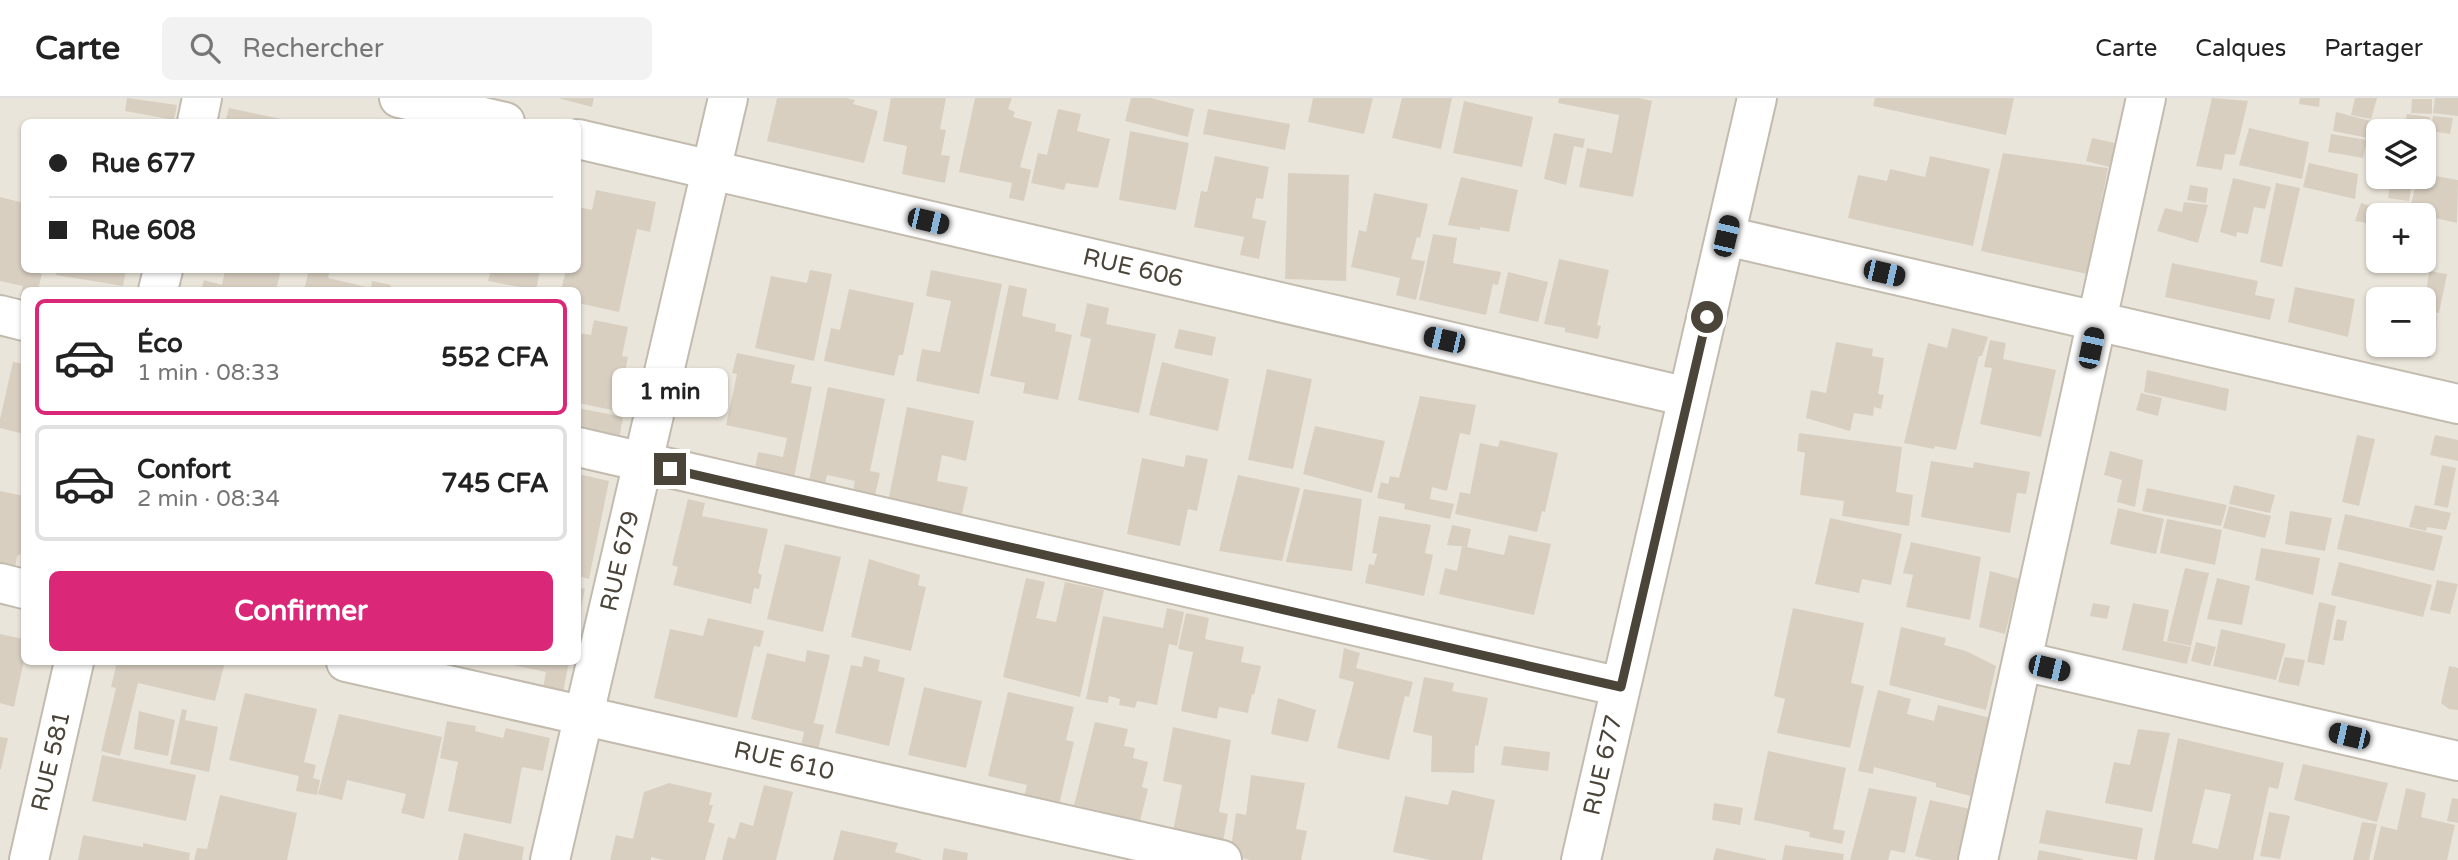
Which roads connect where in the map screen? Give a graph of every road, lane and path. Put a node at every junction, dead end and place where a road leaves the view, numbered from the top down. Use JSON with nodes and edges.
{"nodes":[{"id":1,"x":202,"y":98,"type":"edge"},
{"id":2,"x":399,"y":98,"type":"edge"},
{"id":3,"x":728,"y":98,"type":"edge"},
{"id":4,"x":1757,"y":98,"type":"edge"},
{"id":5,"x":2146,"y":98,"type":"edge"},
{"id":6,"x":198,"y":119,"type":"edge"},
{"id":7,"x":492,"y":119,"type":"edge"},
{"id":8,"x":581,"y":140,"type":"edge"},
{"id":9,"x":711,"y":170,"type":"junction"},
{"id":10,"x":1726,"y":236,"type":"junction"},
{"id":11,"x":0,"y":315,"type":"edge"},
{"id":12,"x":21,"y":320,"type":"edge"},
{"id":13,"x":2096,"y":321,"type":"junction"},
{"id":14,"x":1688,"y":397,"type":"junction"},
{"id":15,"x":2458,"y":404,"type":"edge"},
{"id":16,"x":581,"y":448,"type":"edge"},
{"id":17,"x":643,"y":463,"type":"junction"},
{"id":18,"x":0,"y":583,"type":"edge"},
{"id":19,"x":21,"y":588,"type":"edge"},
{"id":20,"x":2022,"y":662,"type":"junction"},
{"id":21,"x":73,"y":665,"type":"edge"},
{"id":22,"x":359,"y":665,"type":"edge"},
{"id":23,"x":1621,"y":687,"type":"junction"},
{"id":24,"x":584,"y":715,"type":"junction"},
{"id":25,"x":2458,"y":761,"type":"edge"},
{"id":26,"x":29,"y":860,"type":"edge"},
{"id":27,"x":550,"y":860,"type":"edge"},
{"id":28,"x":1222,"y":860,"type":"edge"},
{"id":29,"x":1581,"y":860,"type":"edge"},
{"id":30,"x":1978,"y":860,"type":"edge"}],
"edges":[{"from":1,"to":6,"type":"street"},
{"from":2,"to":7,"type":"street"},
{"from":3,"to":9,"type":"street","name":"RUE 679"},
{"from":4,"to":10,"type":"street","name":"RUE 677"},
{"from":5,"to":13,"type":"street"},
{"from":8,"to":9,"type":"street","name":"RUE 606"},
{"from":9,"to":14,"type":"street","name":"RUE 606"},
{"from":9,"to":17,"type":"street","name":"RUE 679"},
{"from":10,"to":13,"type":"street"},
{"from":10,"to":14,"type":"street","name":"RUE 677"},
{"from":11,"to":12,"type":"street"},
{"from":13,"to":15,"type":"street"},
{"from":13,"to":20,"type":"street"},
{"from":14,"to":23,"type":"street","name":"RUE 677"},
{"from":16,"to":17,"type":"street"},
{"from":17,"to":23,"type":"street"},
{"from":17,"to":24,"type":"street","name":"RUE 679"},
{"from":18,"to":19,"type":"street"},
{"from":20,"to":25,"type":"street"},
{"from":20,"to":30,"type":"street"},
{"from":21,"to":26,"type":"street","name":"RUE 581"},
{"from":22,"to":24,"type":"street","name":"RUE 610"},
{"from":23,"to":29,"type":"street","name":"RUE 677"},
{"from":24,"to":27,"type":"street","name":"RUE 679"},
{"from":24,"to":28,"type":"street","name":"RUE 610"}]}
